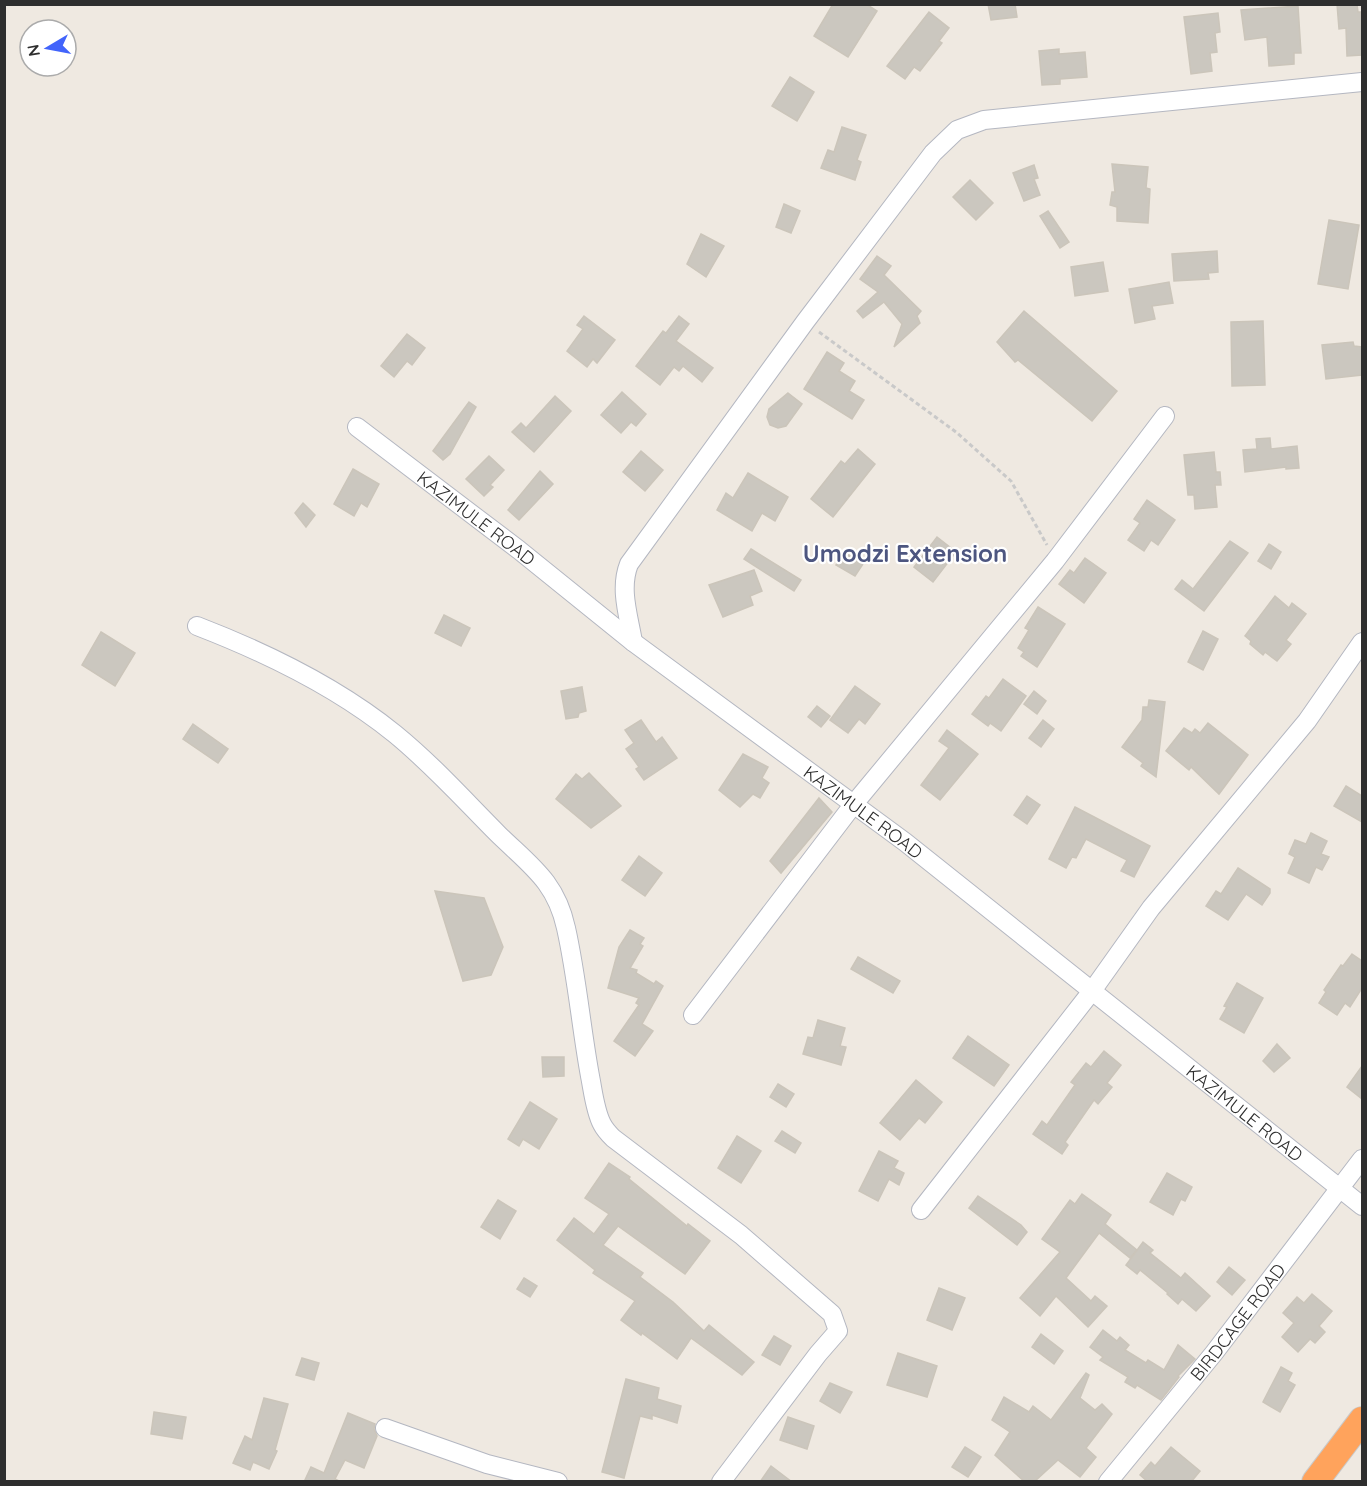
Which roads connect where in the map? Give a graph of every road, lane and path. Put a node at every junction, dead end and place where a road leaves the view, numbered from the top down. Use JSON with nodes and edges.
{"nodes":[{"id":1,"x":1362,"y":82,"type":"edge"},
{"id":2,"x":805,"y":322,"type":"junction"},
{"id":3,"x":1165,"y":416,"type":"dead end"},
{"id":4,"x":357,"y":427,"type":"dead end"},
{"id":5,"x":1055,"y":561,"type":"junction"},
{"id":6,"x":197,"y":626,"type":"dead end"},
{"id":7,"x":633,"y":642,"type":"junction"},
{"id":8,"x":1362,"y":642,"type":"edge"},
{"id":9,"x":854,"y":805,"type":"junction"},
{"id":10,"x":1092,"y":992,"type":"junction"},
{"id":11,"x":693,"y":1016,"type":"dead end"},
{"id":12,"x":1362,"y":1159,"type":"edge"},
{"id":13,"x":1339,"y":1189,"type":"junction"},
{"id":14,"x":1362,"y":1206,"type":"edge"},
{"id":15,"x":921,"y":1210,"type":"dead end"},
{"id":16,"x":1362,"y":1420,"type":"edge"},
{"id":17,"x":386,"y":1428,"type":"dead end"},
{"id":18,"x":558,"y":1482,"type":"edge"},
{"id":19,"x":721,"y":1482,"type":"edge"},
{"id":20,"x":1108,"y":1482,"type":"edge"},
{"id":21,"x":1314,"y":1482,"type":"edge"}],
"edges":[{"from":1,"to":2,"type":"street"},
{"from":2,"to":5,"type":"path"},
{"from":2,"to":7,"type":"street"},
{"from":3,"to":5,"type":"street"},
{"from":4,"to":7,"type":"street","name":"KAZIMULE ROAD"},
{"from":5,"to":9,"type":"street"},
{"from":6,"to":19,"type":"street"},
{"from":7,"to":9,"type":"street","name":"KAZIMULE ROAD"},
{"from":8,"to":10,"type":"street"},
{"from":9,"to":10,"type":"street","name":"KAZIMULE ROAD"},
{"from":9,"to":11,"type":"street"},
{"from":10,"to":13,"type":"street","name":"KAZIMULE ROAD"},
{"from":10,"to":15,"type":"street"},
{"from":12,"to":13,"type":"street","name":"BIRDCAGE ROAD"},
{"from":13,"to":14,"type":"street","name":"KAZIMULE ROAD"},
{"from":13,"to":20,"type":"street","name":"BIRDCAGE ROAD"},
{"from":16,"to":21,"type":"highway"},
{"from":17,"to":18,"type":"street"}]}
